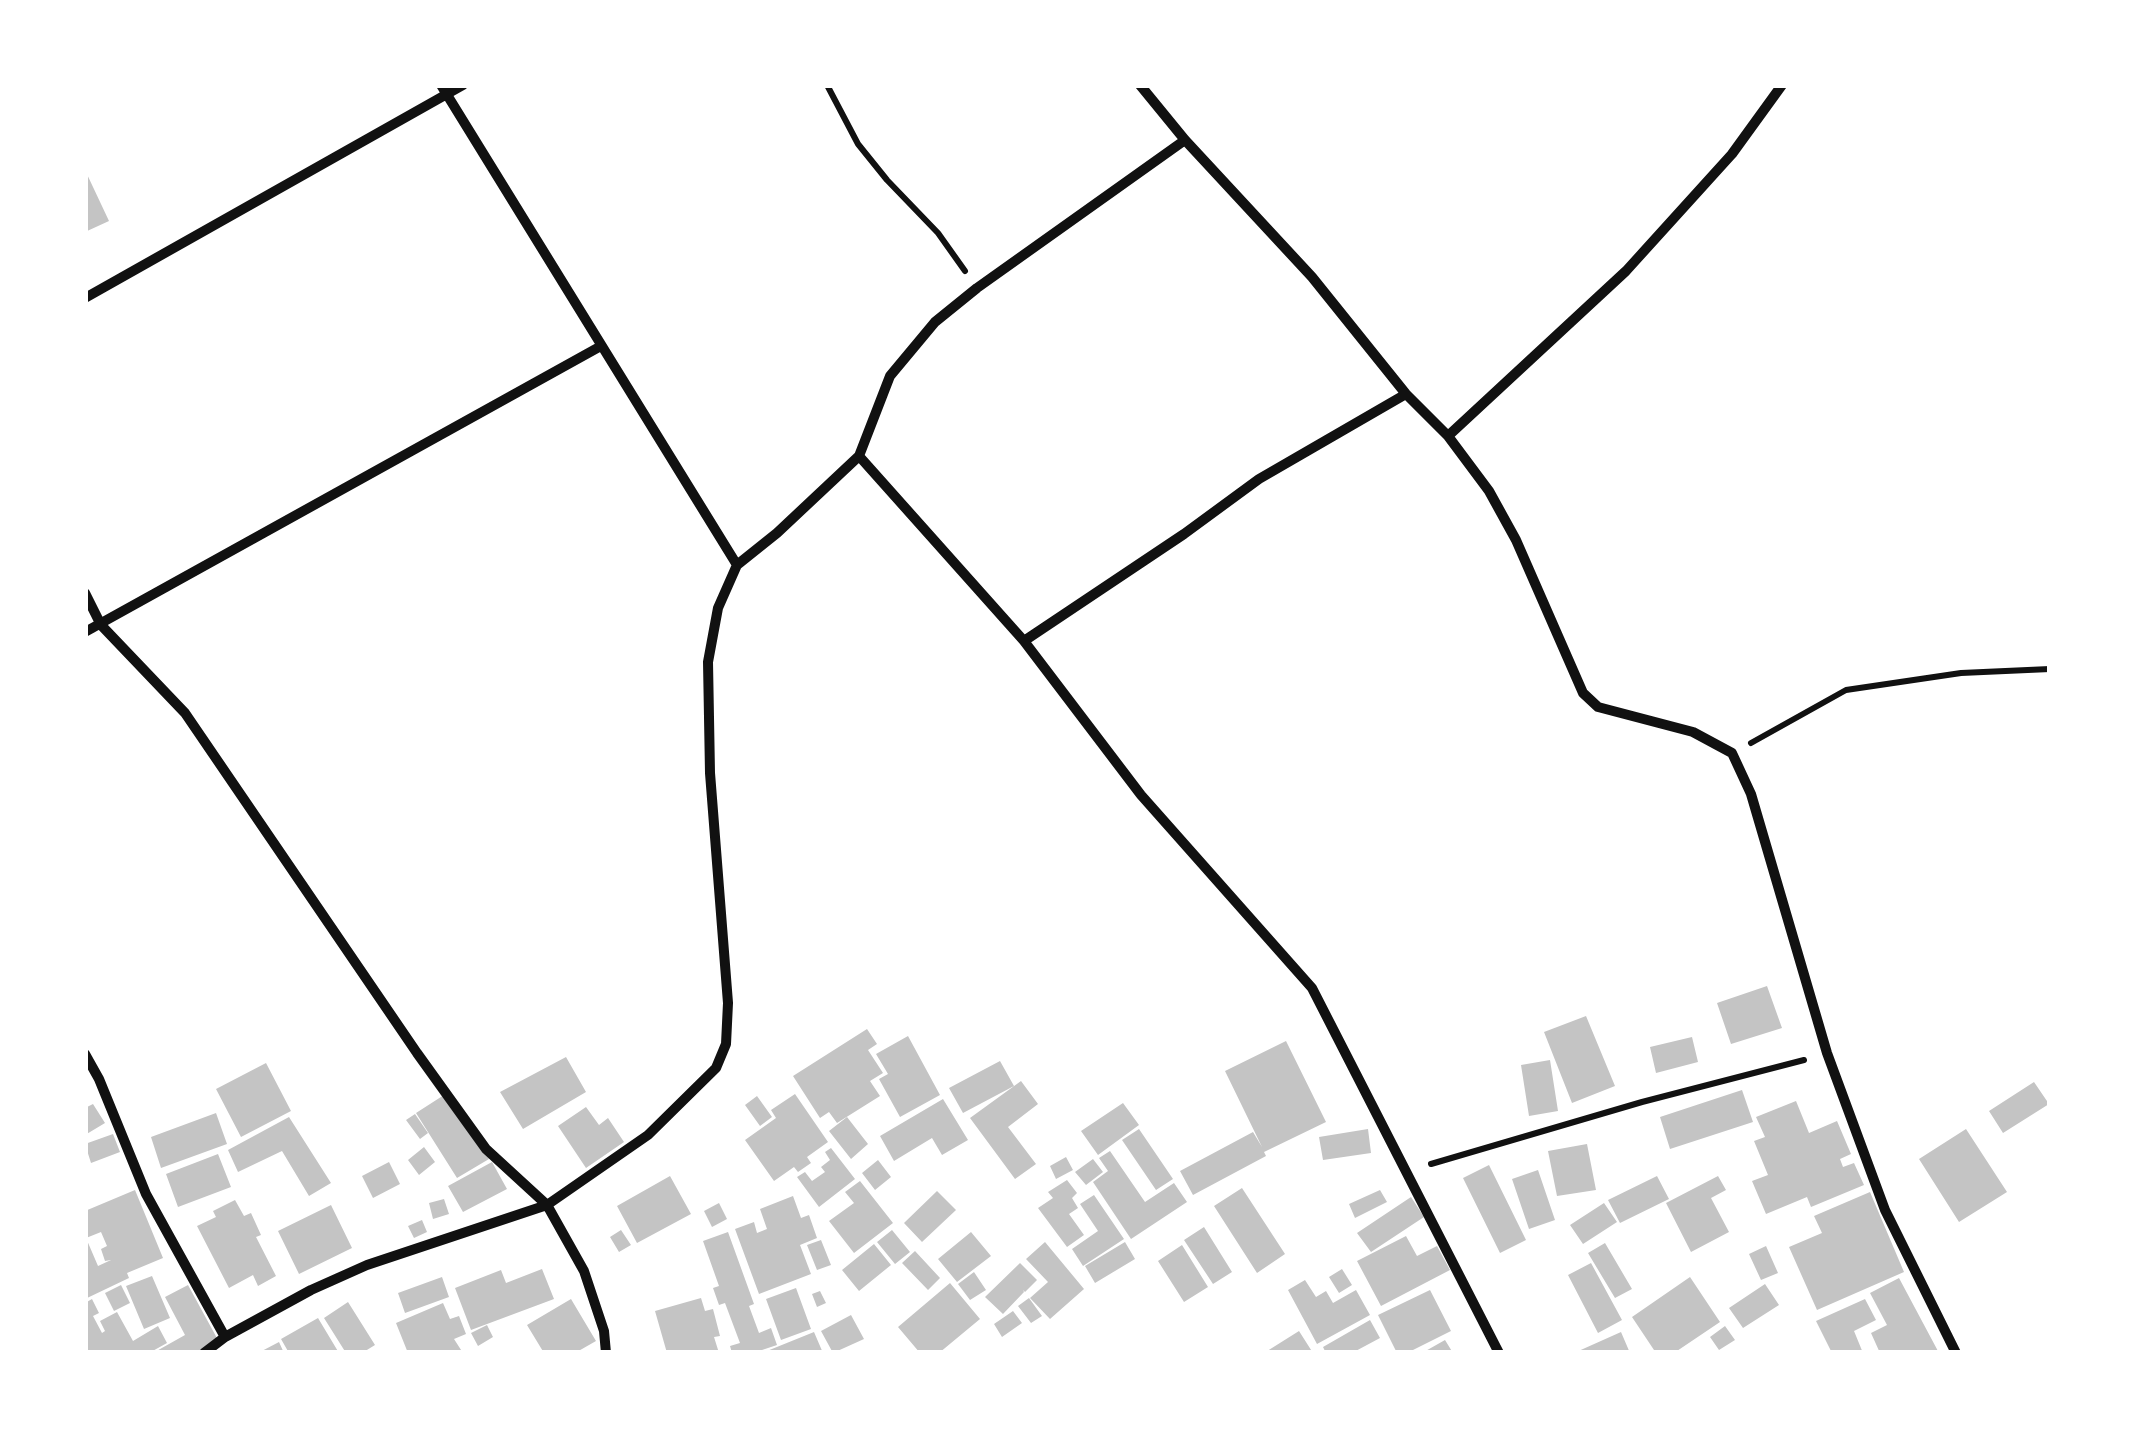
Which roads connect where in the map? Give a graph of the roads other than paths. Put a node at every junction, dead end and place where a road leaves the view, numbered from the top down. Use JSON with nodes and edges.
{"nodes":[{"id":1,"x":463,"y":85,"type":"edge"},
{"id":2,"x":1140,"y":85,"type":"edge"},
{"id":3,"x":1782,"y":85,"type":"edge"},
{"id":4,"x":443,"y":89,"type":"edge"},
{"id":5,"x":1184,"y":140,"type":"junction"},
{"id":6,"x":85,"y":298,"type":"edge"},
{"id":7,"x":602,"y":346,"type":"junction"},
{"id":8,"x":1406,"y":394,"type":"junction"},
{"id":9,"x":1448,"y":436,"type":"junction"},
{"id":10,"x":858,"y":456,"type":"junction"},
{"id":11,"x":738,"y":566,"type":"junction"},
{"id":12,"x":85,"y":593,"type":"edge"},
{"id":13,"x":101,"y":625,"type":"junction"},
{"id":14,"x":85,"y":632,"type":"edge"},
{"id":15,"x":1024,"y":641,"type":"junction"},
{"id":16,"x":85,"y":1054,"type":"edge"},
{"id":17,"x":547,"y":1205,"type":"junction"},
{"id":18,"x":224,"y":1337,"type":"junction"},
{"id":19,"x":204,"y":1353,"type":"edge"},
{"id":20,"x":606,"y":1353,"type":"edge"},
{"id":21,"x":1499,"y":1353,"type":"edge"},
{"id":22,"x":1956,"y":1353,"type":"edge"}],
"edges":[{"from":1,"to":4,"type":"street"},
{"from":2,"to":5,"type":"street"},
{"from":3,"to":9,"type":"street"},
{"from":4,"to":6,"type":"street"},
{"from":4,"to":7,"type":"street"},
{"from":5,"to":8,"type":"street"},
{"from":5,"to":10,"type":"street"},
{"from":7,"to":11,"type":"street"},
{"from":7,"to":13,"type":"street"},
{"from":8,"to":9,"type":"street"},
{"from":8,"to":15,"type":"street"},
{"from":9,"to":22,"type":"street"},
{"from":10,"to":11,"type":"street"},
{"from":10,"to":15,"type":"street"},
{"from":11,"to":17,"type":"street"},
{"from":12,"to":13,"type":"street"},
{"from":13,"to":14,"type":"street"},
{"from":13,"to":17,"type":"street"},
{"from":15,"to":21,"type":"street"},
{"from":16,"to":18,"type":"street"},
{"from":17,"to":18,"type":"street"},
{"from":17,"to":20,"type":"street"},
{"from":18,"to":19,"type":"street"}]}
